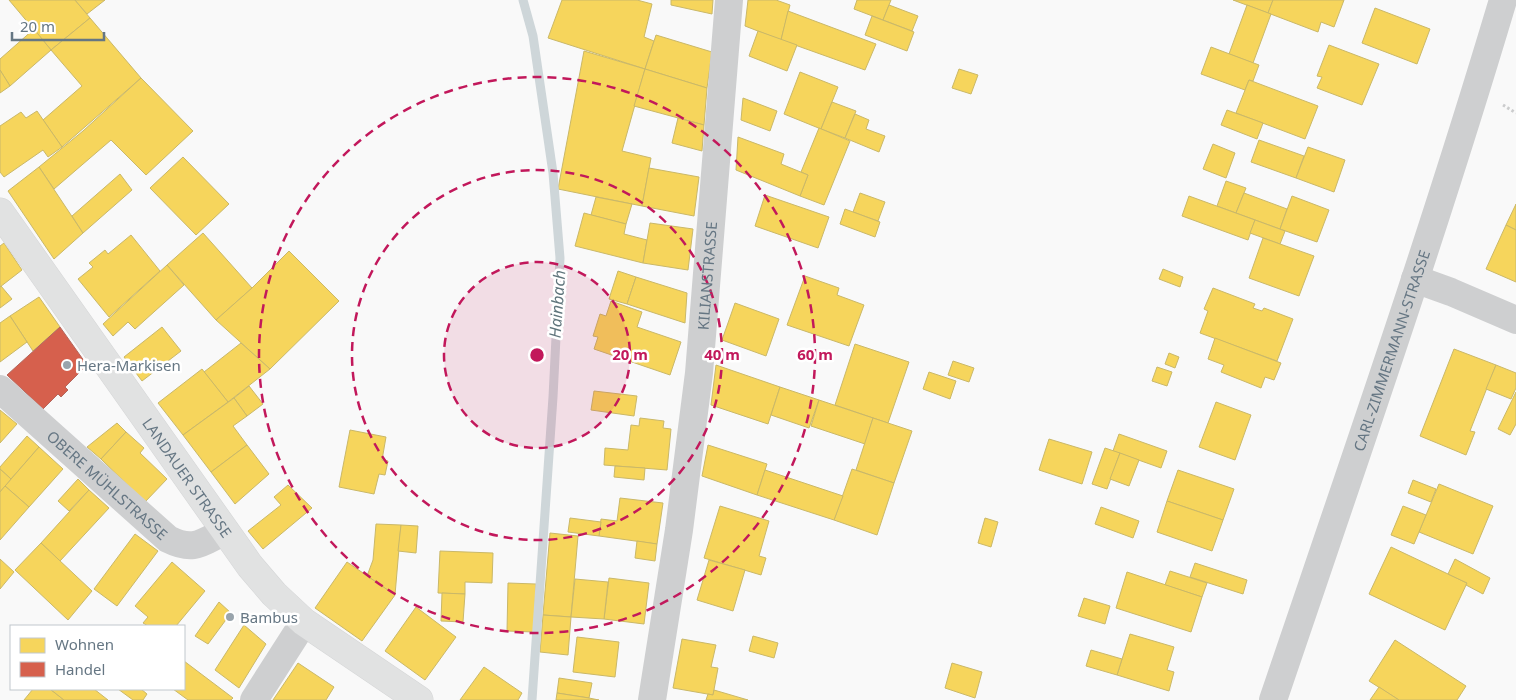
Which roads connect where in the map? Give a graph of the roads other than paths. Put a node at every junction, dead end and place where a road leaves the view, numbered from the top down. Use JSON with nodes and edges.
{"nodes":[{"id":1,"x":729,"y":0,"type":"edge"},
{"id":2,"x":1503,"y":0,"type":"edge"},
{"id":3,"x":0,"y":212,"type":"edge"},
{"id":4,"x":1415,"y":279,"type":"junction"},
{"id":5,"x":1516,"y":320,"type":"edge"},
{"id":6,"x":0,"y":388,"type":"edge"},
{"id":7,"x":225,"y":531,"type":"junction"},
{"id":8,"x":304,"y":622,"type":"junction"},
{"id":9,"x":254,"y":700,"type":"edge"},
{"id":10,"x":419,"y":700,"type":"edge"},
{"id":11,"x":652,"y":700,"type":"edge"},
{"id":12,"x":1273,"y":700,"type":"edge"}],
"edges":[{"from":1,"to":11,"type":"street","name":"KILIANSTRASSE"},
{"from":2,"to":4,"type":"street","name":"CARL-ZIMMERMANN-STRASSE"},
{"from":3,"to":7,"type":"main road","name":"LANDAUER STRASSE"},
{"from":4,"to":5,"type":"street"},
{"from":4,"to":12,"type":"street","name":"CARL-ZIMMERMANN-STRASSE"},
{"from":6,"to":7,"type":"street","name":"OBERE MÜHLSTRASSE"},
{"from":7,"to":8,"type":"main road","name":"LANDAUER STRASSE"},
{"from":8,"to":9,"type":"street"},
{"from":8,"to":10,"type":"main road","name":"LANDAUER STRASSE"}]}
